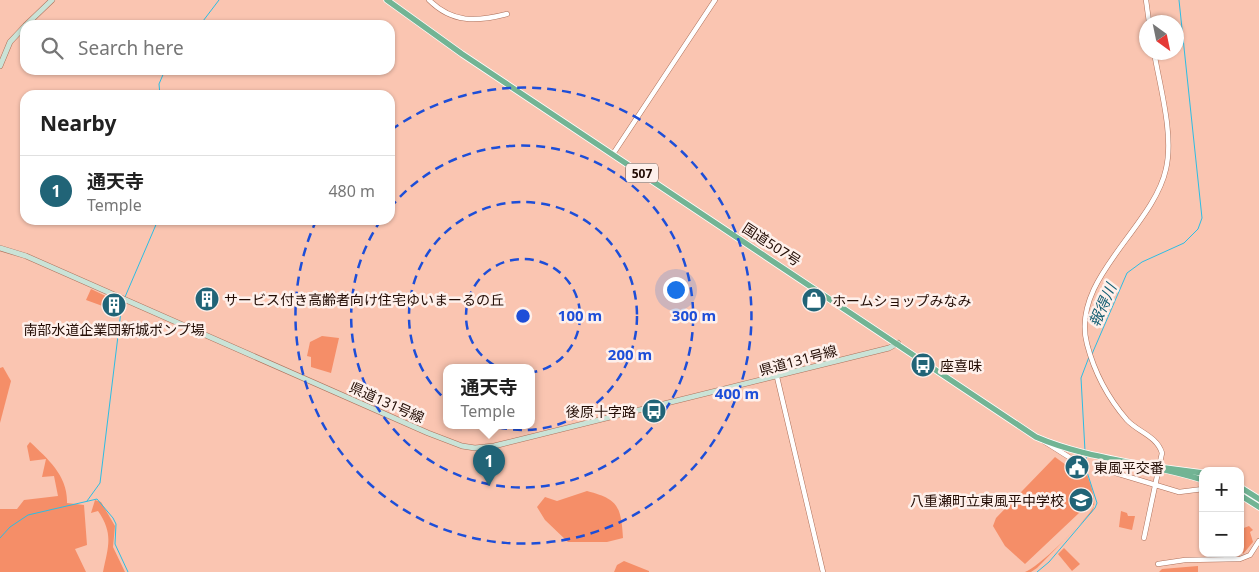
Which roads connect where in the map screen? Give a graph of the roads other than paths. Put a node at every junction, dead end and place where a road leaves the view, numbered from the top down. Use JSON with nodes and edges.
{"nodes":[{"id":1,"x":52,"y":0,"type":"edge"},
{"id":2,"x":387,"y":0,"type":"edge"},
{"id":3,"x":429,"y":0,"type":"edge"},
{"id":4,"x":715,"y":0,"type":"edge"},
{"id":5,"x":1146,"y":0,"type":"edge"},
{"id":6,"x":507,"y":14,"type":"dead end"},
{"id":7,"x":1148,"y":15,"type":"edge"},
{"id":8,"x":30,"y":20,"type":"edge"},
{"id":9,"x":20,"y":31,"type":"edge"},
{"id":10,"x":1155,"y":60,"type":"edge"},
{"id":11,"x":0,"y":66,"type":"edge"},
{"id":12,"x":613,"y":154,"type":"junction"},
{"id":13,"x":0,"y":248,"type":"edge"},
{"id":14,"x":898,"y":343,"type":"junction"},
{"id":15,"x":777,"y":377,"type":"junction"},
{"id":16,"x":1040,"y":438,"type":"junction"},
{"id":17,"x":1072,"y":459,"type":"dead end"},
{"id":18,"x":1099,"y":468,"type":"dead end"},
{"id":19,"x":1160,"y":468,"type":"junction"},
{"id":20,"x":1199,"y":473,"type":"edge"},
{"id":21,"x":1199,"y":479,"type":"edge"},
{"id":22,"x":1157,"y":485,"type":"junction"},
{"id":23,"x":1199,"y":490,"type":"edge"},
{"id":24,"x":1244,"y":490,"type":"edge"},
{"id":25,"x":1244,"y":498,"type":"edge"},
{"id":26,"x":1259,"y":499,"type":"edge"},
{"id":27,"x":1259,"y":507,"type":"edge"},
{"id":28,"x":1144,"y":538,"type":"dead end"},
{"id":29,"x":1259,"y":541,"type":"edge"},
{"id":30,"x":1158,"y":564,"type":"dead end"},
{"id":31,"x":823,"y":572,"type":"edge"}],
"edges":[{"from":1,"to":8,"type":"main road"},
{"from":2,"to":12,"type":"highway","name":"国道507号","number":"507"},
{"from":3,"to":6,"type":"street"},
{"from":4,"to":12,"type":"street"},
{"from":5,"to":7,"type":"street"},
{"from":9,"to":11,"type":"main road"},
{"from":10,"to":19,"type":"street"},
{"from":12,"to":14,"type":"highway","name":"国道507号","number":"507"},
{"from":13,"to":15,"type":"main road","name":"県道131号線"},
{"from":14,"to":15,"type":"main road","name":"県道131号線"},
{"from":14,"to":16,"type":"highway","name":"国道507号","number":"507"},
{"from":15,"to":31,"type":"street"},
{"from":16,"to":17,"type":"street"},
{"from":16,"to":19,"type":"highway","name":"国道507号","number":"507"},
{"from":18,"to":22,"type":"street"},
{"from":19,"to":20,"type":"highway","name":"国道507号","number":"507"},
{"from":19,"to":21,"type":"highway","name":"国道507号","number":"507"},
{"from":19,"to":22,"type":"street"},
{"from":22,"to":23,"type":"street"},
{"from":22,"to":28,"type":"street"},
{"from":24,"to":26,"type":"highway"},
{"from":25,"to":27,"type":"highway"},
{"from":29,"to":30,"type":"street"}]}
